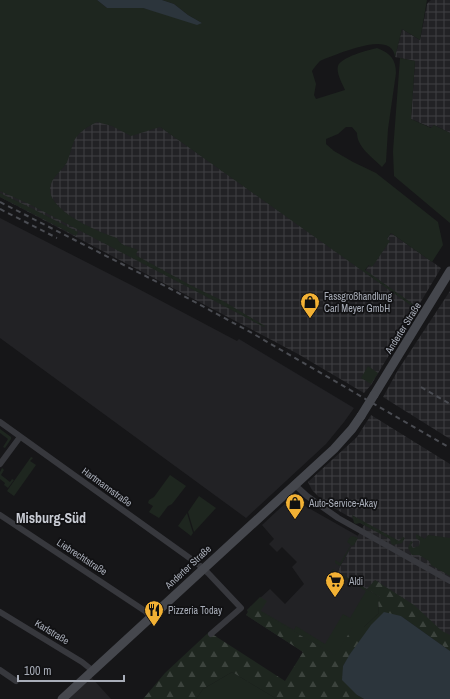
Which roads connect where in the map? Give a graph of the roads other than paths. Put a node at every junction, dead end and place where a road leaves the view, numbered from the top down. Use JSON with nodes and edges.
{"nodes":[{"id":1,"x":450,"y":271,"type":"edge"},
{"id":2,"x":0,"y":422,"type":"edge"},
{"id":3,"x":20,"y":437,"type":"junction"},
{"id":4,"x":0,"y":464,"type":"edge"},
{"id":5,"x":294,"y":485,"type":"junction"},
{"id":6,"x":0,"y":515,"type":"edge"},
{"id":7,"x":203,"y":568,"type":"junction"},
{"id":8,"x":450,"y":581,"type":"edge"},
{"id":9,"x":0,"y":612,"type":"edge"},
{"id":10,"x":151,"y":617,"type":"junction"},
{"id":11,"x":211,"y":634,"type":"dead end"},
{"id":12,"x":0,"y":670,"type":"edge"},
{"id":13,"x":92,"y":670,"type":"junction"},
{"id":14,"x":16,"y":681,"type":"dead end"},
{"id":15,"x":62,"y":699,"type":"edge"}],
"edges":[{"from":1,"to":5,"type":"main road","name":"Anderter Straße","bridge":true},
{"from":2,"to":3,"type":"street","name":"Hartmannstraße"},
{"from":3,"to":4,"type":"street"},
{"from":3,"to":7,"type":"street","name":"Hartmannstraße"},
{"from":5,"to":7,"type":"main road","name":"Anderter Straße"},
{"from":5,"to":8,"type":"street"},
{"from":6,"to":10,"type":"street","name":"Liebrechtstraße"},
{"from":7,"to":10,"type":"main road","name":"Anderter Straße"},
{"from":7,"to":11,"type":"street","name":"Hartmannstraße"},
{"from":9,"to":13,"type":"street","name":"Karlstraße"},
{"from":10,"to":13,"type":"main road","name":"Anderter Straße"},
{"from":12,"to":14,"type":"street"},
{"from":13,"to":15,"type":"main road","name":"Anderter Straße"}]}
